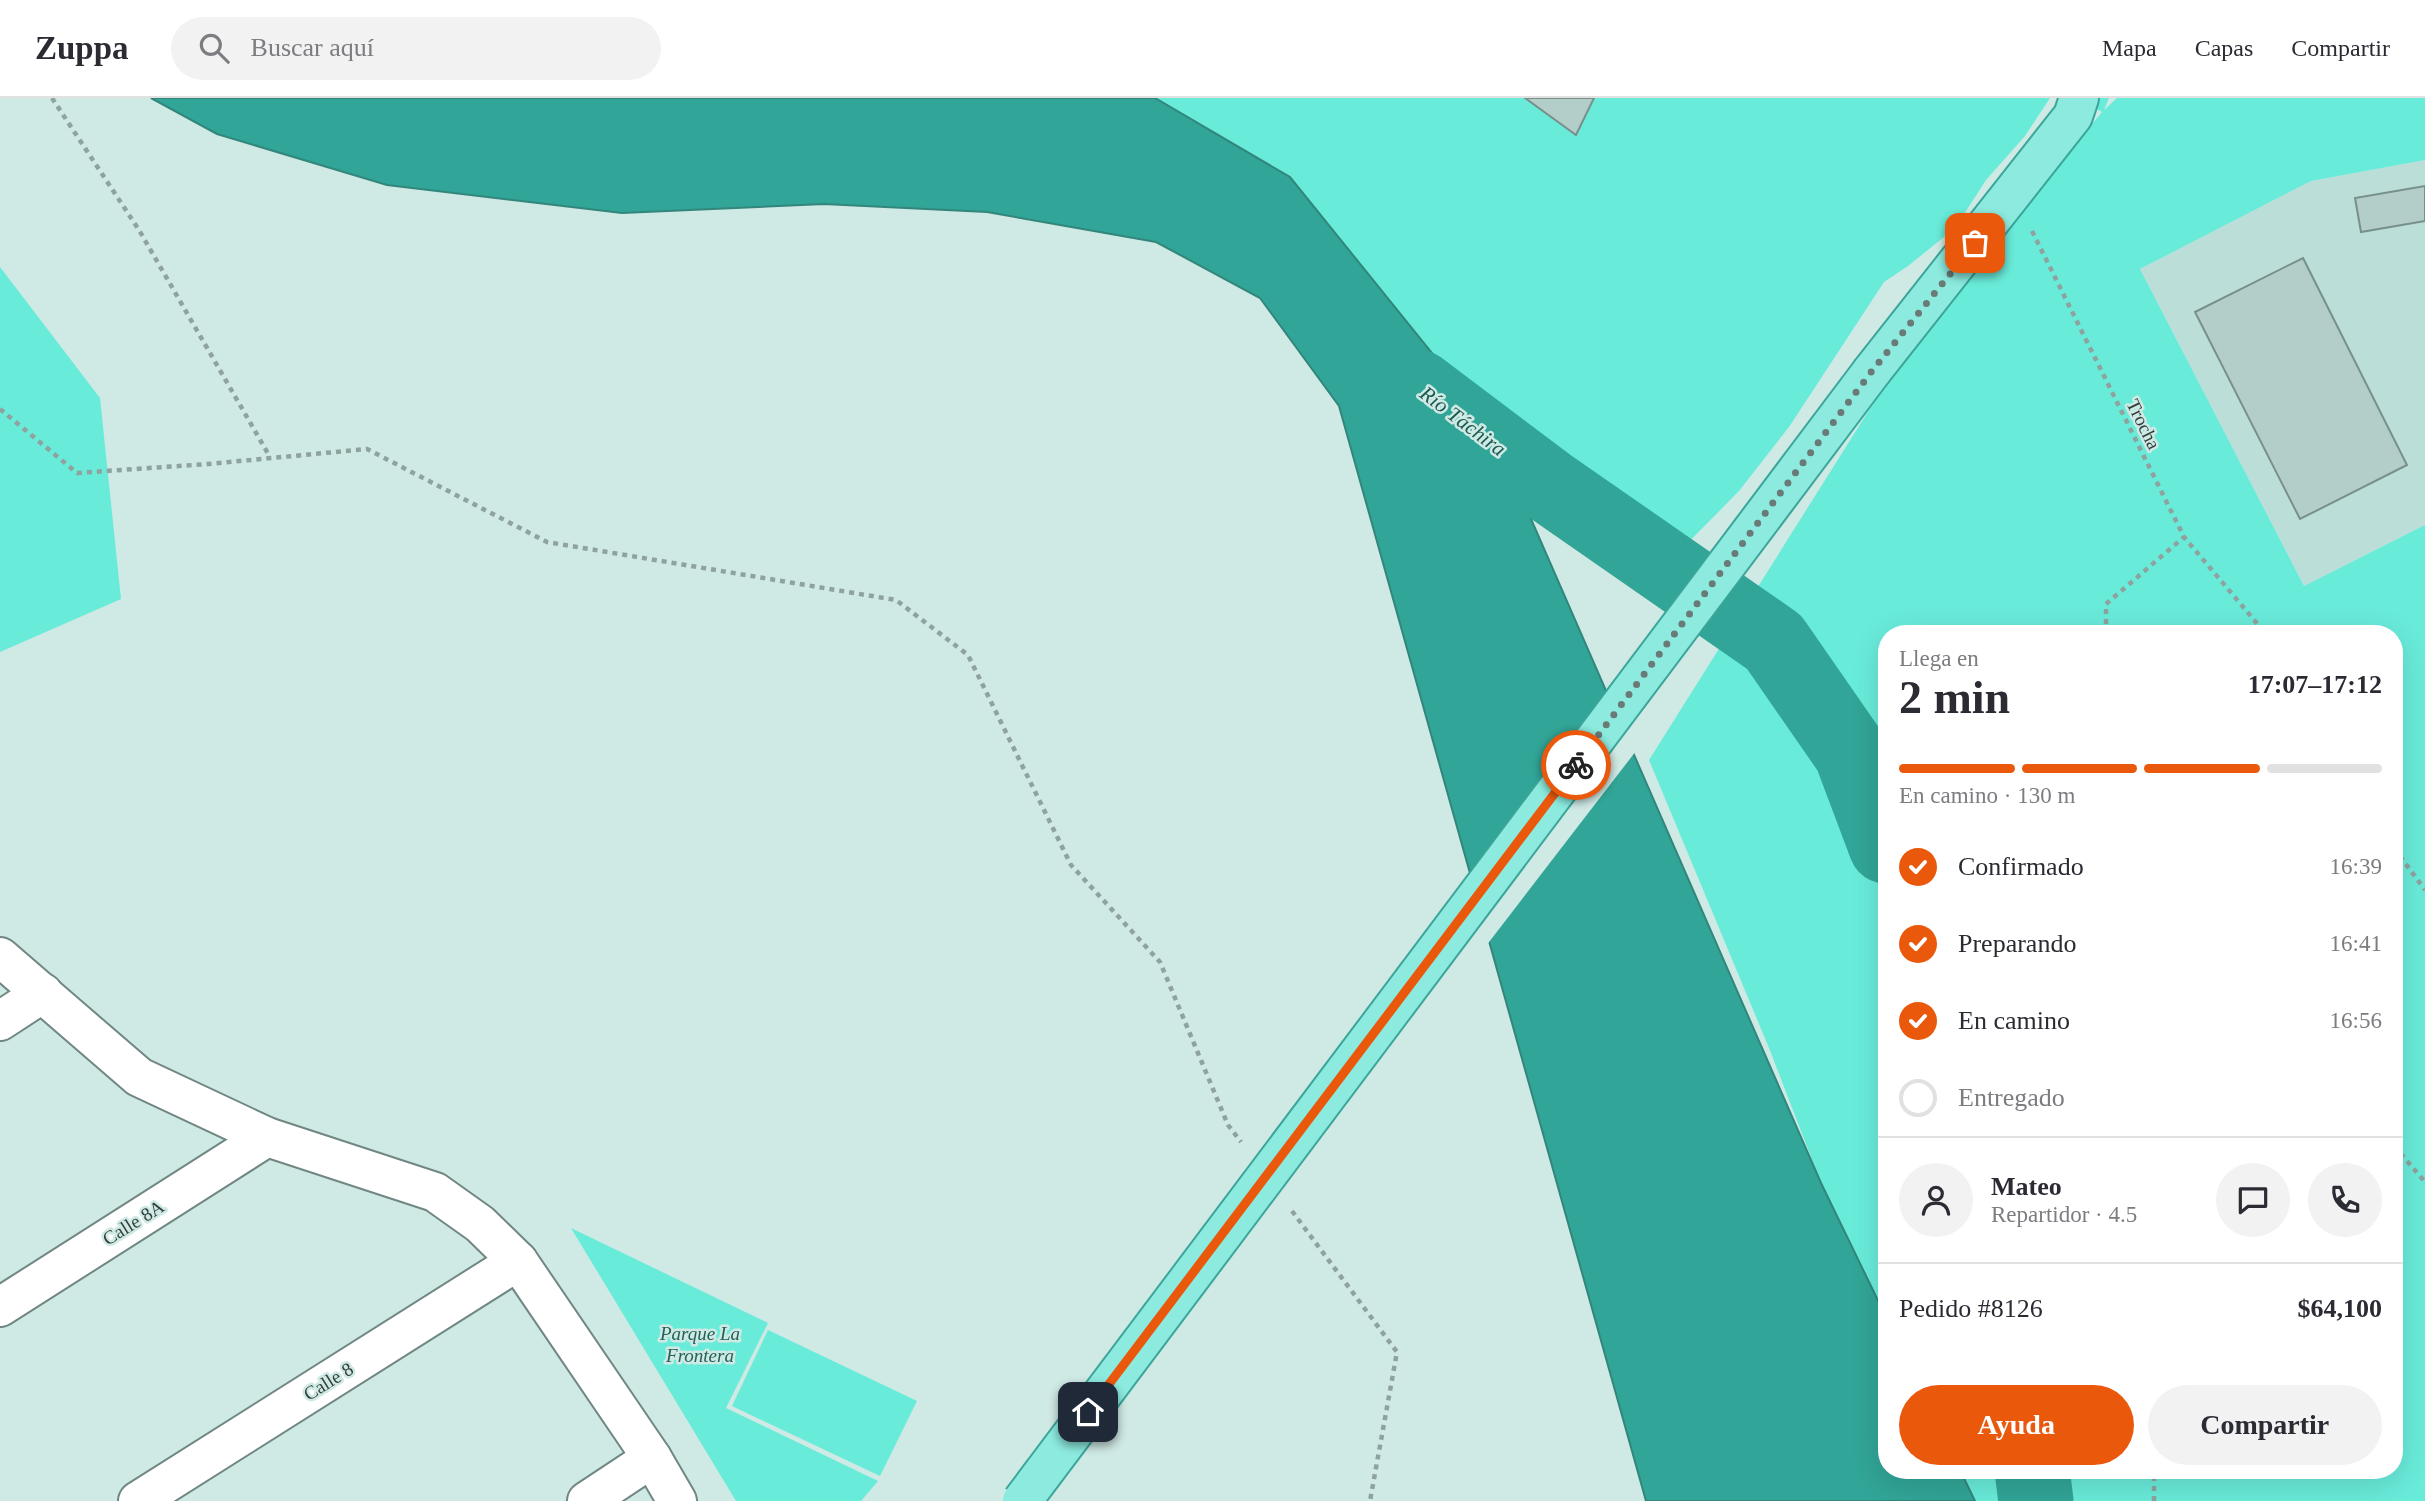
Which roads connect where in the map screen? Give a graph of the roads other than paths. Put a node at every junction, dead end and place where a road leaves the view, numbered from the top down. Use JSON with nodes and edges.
{"nodes":[{"id":1,"x":2085,"y":104,"type":"edge"},
{"id":2,"x":0,"y":957,"type":"edge"},
{"id":3,"x":43,"y":993,"type":"junction"},
{"id":4,"x":0,"y":1021,"type":"edge"},
{"id":5,"x":267,"y":1137,"type":"junction"},
{"id":6,"x":518,"y":1261,"type":"junction"},
{"id":7,"x":0,"y":1307,"type":"edge"},
{"id":8,"x":652,"y":1458,"type":"junction"},
{"id":9,"x":138,"y":1501,"type":"edge"},
{"id":10,"x":587,"y":1501,"type":"edge"},
{"id":11,"x":677,"y":1501,"type":"edge"},
{"id":12,"x":1021,"y":1501,"type":"edge"}],
"edges":[{"from":1,"to":12,"type":"main road","bridge":true},
{"from":2,"to":3,"type":"street"},
{"from":3,"to":4,"type":"street"},
{"from":3,"to":5,"type":"street"},
{"from":5,"to":6,"type":"street"},
{"from":5,"to":7,"type":"street","name":"Calle 8A"},
{"from":6,"to":8,"type":"street"},
{"from":6,"to":9,"type":"street","name":"Calle 8"},
{"from":8,"to":10,"type":"street"},
{"from":8,"to":11,"type":"street"}]}
